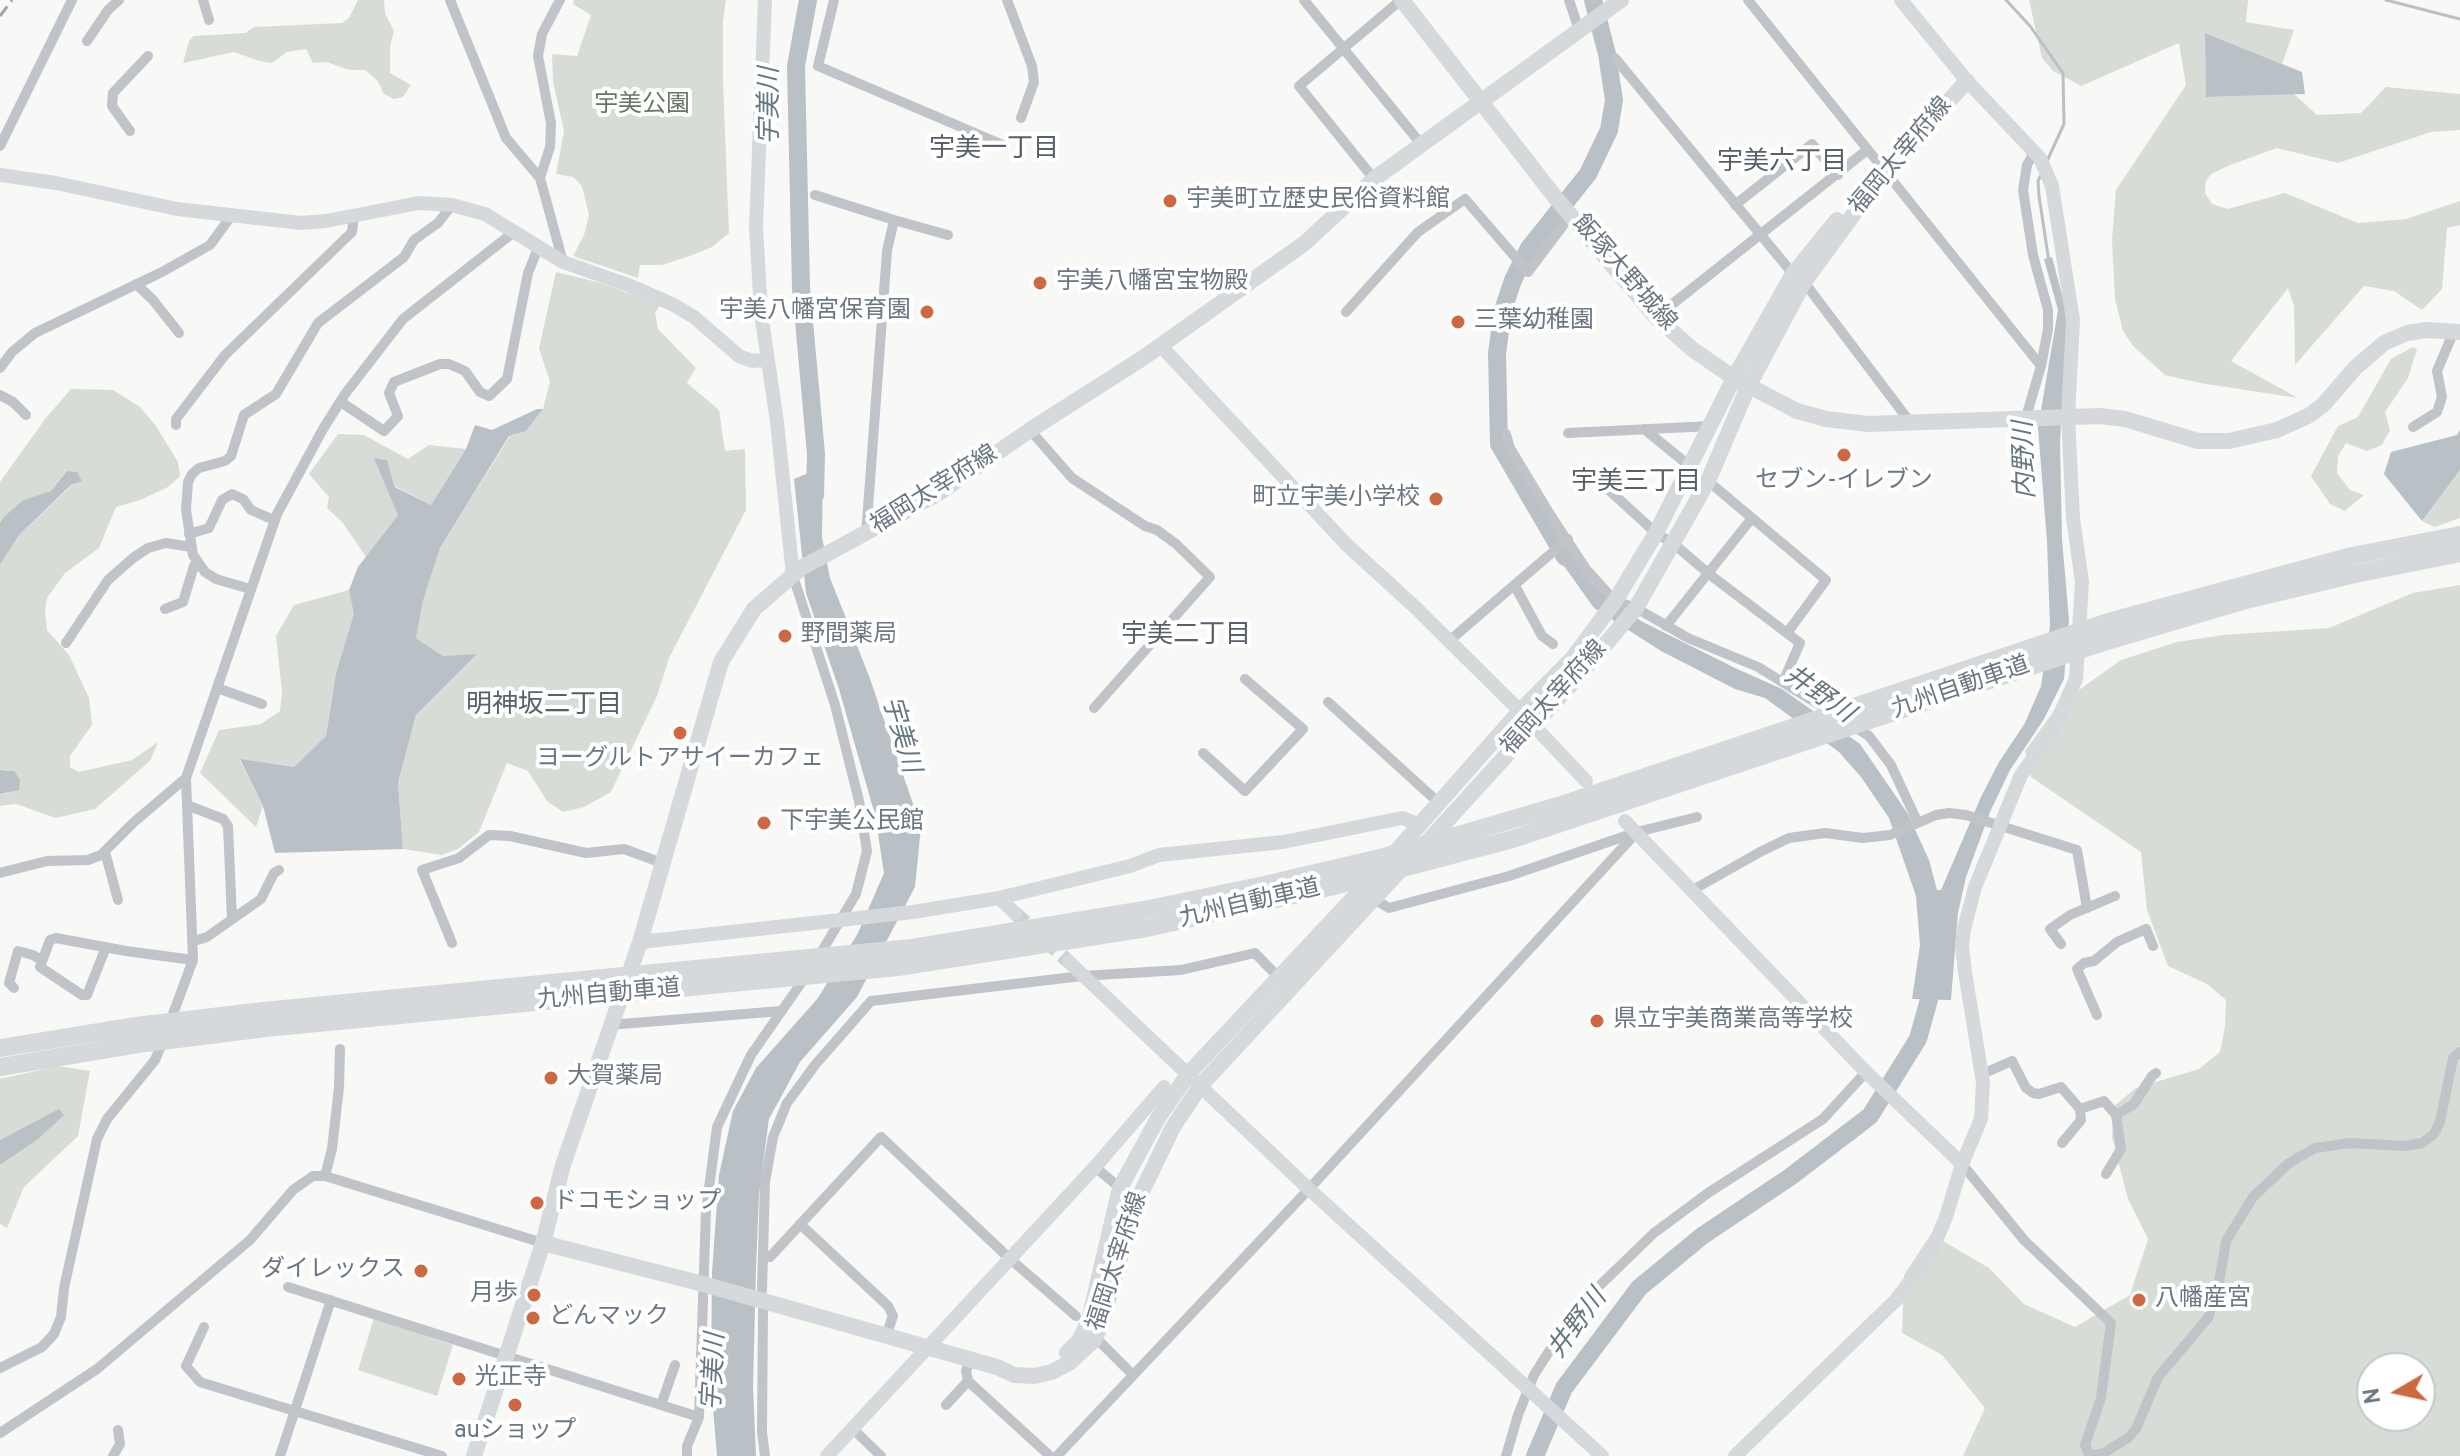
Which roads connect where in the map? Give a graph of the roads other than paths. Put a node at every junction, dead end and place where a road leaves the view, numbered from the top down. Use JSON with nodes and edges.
{"nodes":[{"id":1,"x":72,"y":0,"type":"edge"},
{"id":2,"x":119,"y":0,"type":"edge"},
{"id":3,"x":203,"y":0,"type":"edge"},
{"id":4,"x":450,"y":0,"type":"edge"},
{"id":5,"x":560,"y":0,"type":"edge"},
{"id":6,"x":765,"y":0,"type":"edge"},
{"id":7,"x":834,"y":0,"type":"edge"},
{"id":8,"x":1007,"y":0,"type":"edge"},
{"id":9,"x":1304,"y":0,"type":"edge"},
{"id":10,"x":1401,"y":0,"type":"edge"},
{"id":11,"x":1569,"y":0,"type":"edge"},
{"id":12,"x":1621,"y":0,"type":"edge"},
{"id":13,"x":1748,"y":0,"type":"edge"},
{"id":14,"x":1901,"y":0,"type":"edge"},
{"id":15,"x":209,"y":20,"type":"dead end"},
{"id":16,"x":1580,"y":28,"type":"junction"},
{"id":17,"x":87,"y":41,"type":"dead end"},
{"id":18,"x":1344,"y":47,"type":"junction"},
{"id":19,"x":148,"y":56,"type":"dead end"},
{"id":20,"x":1615,"y":58,"type":"dead end"},
{"id":21,"x":1967,"y":81,"type":"junction"},
{"id":22,"x":1480,"y":101,"type":"junction"},
{"id":23,"x":1021,"y":118,"type":"dead end"},
{"id":24,"x":130,"y":131,"type":"dead end"},
{"id":25,"x":1421,"y":144,"type":"junction"},
{"id":26,"x":1003,"y":145,"type":"dead end"},
{"id":27,"x":0,"y":146,"type":"edge"},
{"id":28,"x":1867,"y":150,"type":"junction"},
{"id":29,"x":2038,"y":154,"type":"junction"},
{"id":30,"x":1883,"y":168,"type":"junction"},
{"id":31,"x":0,"y":175,"type":"edge"},
{"id":32,"x":1838,"y":175,"type":"junction"},
{"id":33,"x":540,"y":178,"type":"junction"},
{"id":34,"x":1374,"y":179,"type":"junction"},
{"id":35,"x":815,"y":195,"type":"dead end"},
{"id":36,"x":452,"y":205,"type":"junction"},
{"id":37,"x":1735,"y":205,"type":"junction"},
{"id":38,"x":1569,"y":213,"type":"junction"},
{"id":39,"x":232,"y":215,"type":"junction"},
{"id":40,"x":354,"y":215,"type":"junction"},
{"id":41,"x":894,"y":220,"type":"junction"},
{"id":42,"x":514,"y":232,"type":"junction"},
{"id":43,"x":948,"y":235,"type":"dead end"},
{"id":44,"x":1760,"y":236,"type":"junction"},
{"id":45,"x":538,"y":248,"type":"junction"},
{"id":46,"x":563,"y":262,"type":"junction"},
{"id":47,"x":1798,"y":278,"type":"junction"},
{"id":48,"x":136,"y":284,"type":"junction"},
{"id":49,"x":1346,"y":312,"type":"dead end"},
{"id":50,"x":1656,"y":317,"type":"junction"},
{"id":51,"x":2457,"y":332,"type":"edge"},
{"id":52,"x":179,"y":333,"type":"dead end"},
{"id":53,"x":1160,"y":345,"type":"junction"},
{"id":54,"x":767,"y":360,"type":"junction"},
{"id":55,"x":2041,"y":366,"type":"junction"},
{"id":56,"x":0,"y":368,"type":"edge"},
{"id":57,"x":1741,"y":383,"type":"junction"},
{"id":58,"x":0,"y":395,"type":"edge"},
{"id":59,"x":341,"y":402,"type":"junction"},
{"id":60,"x":26,"y":415,"type":"dead end"},
{"id":61,"x":2062,"y":416,"type":"junction"},
{"id":62,"x":2027,"y":418,"type":"junction"},
{"id":63,"x":1910,"y":422,"type":"junction"},
{"id":64,"x":176,"y":425,"type":"dead end"},
{"id":65,"x":1711,"y":426,"type":"junction"},
{"id":66,"x":2413,"y":427,"type":"dead end"},
{"id":67,"x":1644,"y":429,"type":"junction"},
{"id":68,"x":1030,"y":430,"type":"junction"},
{"id":69,"x":1568,"y":433,"type":"dead end"},
{"id":70,"x":1506,"y":434,"type":"dead end"},
{"id":71,"x":1691,"y":467,"type":"junction"},
{"id":72,"x":1708,"y":481,"type":"junction"},
{"id":73,"x":1610,"y":491,"type":"dead end"},
{"id":74,"x":1752,"y":518,"type":"junction"},
{"id":75,"x":274,"y":520,"type":"junction"},
{"id":76,"x":1656,"y":533,"type":"junction"},
{"id":77,"x":189,"y":534,"type":"junction"},
{"id":78,"x":866,"y":535,"type":"junction"},
{"id":79,"x":2460,"y":535,"type":"edge"},
{"id":80,"x":1567,"y":540,"type":"junction"},
{"id":81,"x":1674,"y":544,"type":"junction"},
{"id":82,"x":191,"y":547,"type":"junction"},
{"id":83,"x":2460,"y":553,"type":"edge"},
{"id":84,"x":198,"y":563,"type":"junction"},
{"id":85,"x":797,"y":572,"type":"junction"},
{"id":86,"x":1709,"y":574,"type":"junction"},
{"id":87,"x":1515,"y":586,"type":"junction"},
{"id":88,"x":250,"y":589,"type":"junction"},
{"id":89,"x":1615,"y":601,"type":"junction"},
{"id":90,"x":1636,"y":608,"type":"junction"},
{"id":91,"x":165,"y":609,"type":"dead end"},
{"id":92,"x":1666,"y":626,"type":"junction"},
{"id":93,"x":2108,"y":631,"type":"junction"},
{"id":94,"x":1787,"y":633,"type":"junction"},
{"id":95,"x":1449,"y":641,"type":"junction"},
{"id":96,"x":66,"y":643,"type":"dead end"},
{"id":97,"x":1553,"y":644,"type":"dead end"},
{"id":98,"x":2024,"y":658,"type":"junction"},
{"id":99,"x":1245,"y":679,"type":"dead end"},
{"id":100,"x":1783,"y":682,"type":"junction"},
{"id":101,"x":217,"y":688,"type":"junction"},
{"id":102,"x":1328,"y":702,"type":"dead end"},
{"id":103,"x":262,"y":704,"type":"dead end"},
{"id":104,"x":1094,"y":708,"type":"dead end"},
{"id":105,"x":1520,"y":711,"type":"junction"},
{"id":106,"x":1532,"y":724,"type":"junction"},
{"id":107,"x":1203,"y":753,"type":"dead end"},
{"id":108,"x":186,"y":778,"type":"junction"},
{"id":109,"x":1586,"y":781,"type":"dead end"},
{"id":110,"x":1440,"y":804,"type":"junction"},
{"id":111,"x":187,"y":805,"type":"junction"},
{"id":112,"x":1697,"y":817,"type":"dead end"},
{"id":113,"x":1625,"y":821,"type":"dead end"},
{"id":114,"x":1918,"y":823,"type":"junction"},
{"id":115,"x":1421,"y":825,"type":"junction"},
{"id":116,"x":1995,"y":826,"type":"junction"},
{"id":117,"x":1637,"y":832,"type":"junction"},
{"id":118,"x":105,"y":852,"type":"junction"},
{"id":119,"x":662,"y":863,"type":"junction"},
{"id":120,"x":279,"y":870,"type":"dead end"},
{"id":121,"x":0,"y":873,"type":"edge"},
{"id":122,"x":1691,"y":891,"type":"junction"},
{"id":123,"x":2115,"y":896,"type":"dead end"},
{"id":124,"x":999,"y":898,"type":"junction"},
{"id":125,"x":1374,"y":899,"type":"junction"},
{"id":126,"x":118,"y":900,"type":"dead end"},
{"id":127,"x":2087,"y":908,"type":"junction"},
{"id":128,"x":1015,"y":913,"type":"tunnel mouth"},
{"id":129,"x":232,"y":919,"type":"junction"},
{"id":130,"x":844,"y":921,"type":"junction"},
{"id":131,"x":194,"y":941,"type":"junction"},
{"id":132,"x":640,"y":942,"type":"junction"},
{"id":133,"x":452,"y":943,"type":"dead end"},
{"id":134,"x":2061,"y":944,"type":"dead end"},
{"id":135,"x":2153,"y":946,"type":"dead end"},
{"id":136,"x":106,"y":947,"type":"junction"},
{"id":137,"x":41,"y":960,"type":"junction"},
{"id":138,"x":193,"y":960,"type":"junction"},
{"id":139,"x":1069,"y":962,"type":"tunnel mouth"},
{"id":140,"x":1082,"y":976,"type":"junction"},
{"id":141,"x":1278,"y":977,"type":"junction"},
{"id":142,"x":14,"y":988,"type":"dead end"},
{"id":143,"x":781,"y":1011,"type":"junction"},
{"id":144,"x":2097,"y":1015,"type":"dead end"},
{"id":145,"x":609,"y":1025,"type":"junction"},
{"id":146,"x":0,"y":1048,"type":"edge"},
{"id":147,"x":340,"y":1049,"type":"dead end"},
{"id":148,"x":2460,"y":1052,"type":"edge"},
{"id":149,"x":0,"y":1067,"type":"edge"},
{"id":150,"x":1868,"y":1073,"type":"junction"},
{"id":151,"x":2156,"y":1073,"type":"dead end"},
{"id":152,"x":1982,"y":1074,"type":"junction"},
{"id":153,"x":1195,"y":1079,"type":"junction"},
{"id":154,"x":1164,"y":1087,"type":"dead end"},
{"id":155,"x":2080,"y":1109,"type":"junction"},
{"id":156,"x":2116,"y":1115,"type":"junction"},
{"id":157,"x":2062,"y":1143,"type":"dead end"},
{"id":158,"x":1962,"y":1164,"type":"junction"},
{"id":159,"x":1095,"y":1167,"type":"junction"},
{"id":160,"x":2106,"y":1174,"type":"dead end"},
{"id":161,"x":325,"y":1176,"type":"junction"},
{"id":162,"x":1120,"y":1188,"type":"junction"},
{"id":163,"x":1309,"y":1189,"type":"junction"},
{"id":164,"x":800,"y":1224,"type":"junction"},
{"id":165,"x":543,"y":1243,"type":"junction"},
{"id":166,"x":770,"y":1257,"type":"dead end"},
{"id":167,"x":1009,"y":1258,"type":"junction"},
{"id":168,"x":703,"y":1284,"type":"junction"},
{"id":169,"x":288,"y":1287,"type":"dead end"},
{"id":170,"x":331,"y":1300,"type":"junction"},
{"id":171,"x":762,"y":1300,"type":"junction"},
{"id":172,"x":1076,"y":1316,"type":"dead end"},
{"id":173,"x":204,"y":1327,"type":"dead end"},
{"id":174,"x":886,"y":1336,"type":"junction"},
{"id":175,"x":1101,"y":1343,"type":"dead end"},
{"id":176,"x":927,"y":1347,"type":"junction"},
{"id":177,"x":506,"y":1355,"type":"junction"},
{"id":178,"x":970,"y":1360,"type":"junction"},
{"id":179,"x":2,"y":1365,"type":"edge"},
{"id":180,"x":675,"y":1365,"type":"dead end"},
{"id":181,"x":997,"y":1367,"type":"junction"},
{"id":182,"x":1132,"y":1374,"type":"junction"},
{"id":183,"x":968,"y":1381,"type":"junction"},
{"id":184,"x":1531,"y":1391,"type":"junction"},
{"id":185,"x":661,"y":1405,"type":"junction"},
{"id":186,"x":946,"y":1405,"type":"dead end"},
{"id":187,"x":295,"y":1410,"type":"junction"},
{"id":188,"x":699,"y":1417,"type":"junction"},
{"id":189,"x":851,"y":1427,"type":"junction"},
{"id":190,"x":118,"y":1430,"type":"dead end"},
{"id":191,"x":0,"y":1433,"type":"edge"},
{"id":192,"x":113,"y":1456,"type":"edge"},
{"id":193,"x":280,"y":1456,"type":"edge"},
{"id":194,"x":442,"y":1456,"type":"edge"},
{"id":195,"x":474,"y":1456,"type":"edge"},
{"id":196,"x":687,"y":1456,"type":"edge"},
{"id":197,"x":765,"y":1456,"type":"edge"},
{"id":198,"x":827,"y":1456,"type":"edge"},
{"id":199,"x":881,"y":1456,"type":"edge"},
{"id":200,"x":1050,"y":1456,"type":"edge"},
{"id":201,"x":1057,"y":1456,"type":"edge"},
{"id":202,"x":1506,"y":1456,"type":"edge"},
{"id":203,"x":1602,"y":1456,"type":"edge"},
{"id":204,"x":1735,"y":1456,"type":"edge"}],
"edges":[{"from":1,"to":27,"type":"street"},
{"from":2,"to":17,"type":"street"},
{"from":3,"to":15,"type":"street"},
{"from":4,"to":33,"type":"street"},
{"from":5,"to":33,"type":"street"},
{"from":6,"to":54,"type":"street"},
{"from":7,"to":26,"type":"street"},
{"from":8,"to":23,"type":"street"},
{"from":9,"to":18,"type":"street"},
{"from":10,"to":18,"type":"street"},
{"from":10,"to":22,"type":"main road","name":"飯塚大野城線"},
{"from":11,"to":16,"type":"street"},
{"from":12,"to":16,"type":"main road","name":"福岡太宰府線"},
{"from":13,"to":28,"type":"street"},
{"from":14,"to":21,"type":"street"},
{"from":16,"to":22,"type":"main road","name":"福岡太宰府線"},
{"from":18,"to":25,"type":"street"},
{"from":18,"to":34,"type":"street"},
{"from":19,"to":24,"type":"street"},
{"from":20,"to":37,"type":"street"},
{"from":21,"to":29,"type":"street"},
{"from":21,"to":30,"type":"main road","name":"福岡太宰府線"},
{"from":22,"to":25,"type":"main road","name":"福岡太宰府線"},
{"from":22,"to":38,"type":"main road","name":"飯塚大野城線"},
{"from":25,"to":34,"type":"main road","name":"福岡太宰府線"},
{"from":28,"to":30,"type":"street"},
{"from":28,"to":32,"type":"street"},
{"from":29,"to":55,"type":"street"},
{"from":29,"to":61,"type":"street"},
{"from":30,"to":47,"type":"main road","name":"福岡太宰府線"},
{"from":30,"to":55,"type":"street"},
{"from":31,"to":39,"type":"street"},
{"from":32,"to":37,"type":"street"},
{"from":32,"to":44,"type":"street"},
{"from":33,"to":46,"type":"street"},
{"from":34,"to":53,"type":"main road","name":"福岡太宰府線"},
{"from":35,"to":41,"type":"street"},
{"from":36,"to":40,"type":"street"},
{"from":36,"to":42,"type":"street"},
{"from":36,"to":77,"type":"street"},
{"from":37,"to":44,"type":"street"},
{"from":38,"to":49,"type":"street"},
{"from":38,"to":50,"type":"main road","name":"飯塚大野城線"},
{"from":39,"to":40,"type":"street"},
{"from":39,"to":48,"type":"street"},
{"from":40,"to":64,"type":"street"},
{"from":41,"to":43,"type":"street"},
{"from":41,"to":78,"type":"street"},
{"from":42,"to":45,"type":"street"},
{"from":42,"to":59,"type":"street"},
{"from":44,"to":47,"type":"street"},
{"from":44,"to":50,"type":"street"},
{"from":45,"to":46,"type":"street"},
{"from":45,"to":59,"type":"street"},
{"from":46,"to":54,"type":"street"},
{"from":47,"to":57,"type":"main road","name":"福岡太宰府線"},
{"from":47,"to":63,"type":"street"},
{"from":48,"to":52,"type":"street"},
{"from":48,"to":56,"type":"street"},
{"from":50,"to":57,"type":"main road","name":"飯塚大野城線"},
{"from":51,"to":61,"type":"main road","name":"飯塚大野城線"},
{"from":51,"to":66,"type":"street"},
{"from":53,"to":68,"type":"main road","name":"福岡太宰府線"},
{"from":53,"to":95,"type":"street"},
{"from":54,"to":85,"type":"street"},
{"from":55,"to":62,"type":"street"},
{"from":57,"to":63,"type":"main road","name":"飯塚大野城線"},
{"from":57,"to":65,"type":"main road","name":"福岡太宰府線"},
{"from":57,"to":72,"type":"main road","name":"福岡太宰府線"},
{"from":58,"to":60,"type":"street"},
{"from":59,"to":75,"type":"street"},
{"from":61,"to":62,"type":"main road","name":"飯塚大野城線"},
{"from":61,"to":116,"type":"street"},
{"from":62,"to":63,"type":"main road","name":"飯塚大野城線"},
{"from":65,"to":67,"type":"street"},
{"from":65,"to":71,"type":"main road","name":"福岡太宰府線"},
{"from":67,"to":69,"type":"street"},
{"from":67,"to":71,"type":"street"},
{"from":68,"to":78,"type":"main road","name":"福岡太宰府線"},
{"from":68,"to":104,"type":"street"},
{"from":70,"to":80,"type":"street"},
{"from":71,"to":76,"type":"main road","name":"福岡太宰府線"},
{"from":72,"to":74,"type":"street"},
{"from":72,"to":81,"type":"main road","name":"福岡太宰府線"},
{"from":73,"to":76,"type":"street"},
{"from":74,"to":86,"type":"street"},
{"from":74,"to":94,"type":"street"},
{"from":75,"to":77,"type":"street"},
{"from":75,"to":88,"type":"street"},
{"from":76,"to":81,"type":"street"},
{"from":76,"to":89,"type":"main road","name":"福岡太宰府線"},
{"from":77,"to":82,"type":"street"},
{"from":78,"to":85,"type":"main road","name":"福岡太宰府線"},
{"from":79,"to":93,"type":"highway","name":"九州自動車道"},
{"from":80,"to":87,"type":"street"},
{"from":80,"to":89,"type":"street"},
{"from":81,"to":86,"type":"street"},
{"from":81,"to":90,"type":"main road","name":"福岡太宰府線"},
{"from":82,"to":84,"type":"street"},
{"from":82,"to":96,"type":"street"},
{"from":83,"to":93,"type":"highway","name":"九州自動車道"},
{"from":84,"to":88,"type":"street"},
{"from":84,"to":91,"type":"street"},
{"from":85,"to":119,"type":"main road"},
{"from":85,"to":130,"type":"street"},
{"from":86,"to":92,"type":"street"},
{"from":86,"to":94,"type":"street"},
{"from":87,"to":95,"type":"street"},
{"from":87,"to":97,"type":"street"},
{"from":88,"to":101,"type":"street"},
{"from":89,"to":90,"type":"street"},
{"from":89,"to":105,"type":"main road","name":"福岡太宰府線"},
{"from":90,"to":92,"type":"street"},
{"from":90,"to":106,"type":"main road","name":"福岡太宰府線"},
{"from":92,"to":100,"type":"street"},
{"from":93,"to":98,"type":"highway","name":"九州自動車道"},
{"from":94,"to":100,"type":"street"},
{"from":95,"to":105,"type":"street"},
{"from":98,"to":146,"type":"highway","name":"九州自動車道"},
{"from":98,"to":149,"type":"highway","name":"九州自動車道"},
{"from":99,"to":107,"type":"street"},
{"from":100,"to":114,"type":"street"},
{"from":101,"to":103,"type":"street"},
{"from":101,"to":108,"type":"street"},
{"from":102,"to":110,"type":"street"},
{"from":105,"to":106,"type":"street"},
{"from":105,"to":110,"type":"main road","name":"福岡太宰府線"},
{"from":106,"to":109,"type":"street"},
{"from":106,"to":125,"type":"main road","name":"福岡太宰府線"},
{"from":108,"to":111,"type":"street"},
{"from":108,"to":118,"type":"street"},
{"from":110,"to":115,"type":"main road","name":"福岡太宰府線"},
{"from":111,"to":129,"type":"street"},
{"from":111,"to":131,"type":"street"},
{"from":112,"to":117,"type":"street"},
{"from":113,"to":117,"type":"street"},
{"from":114,"to":116,"type":"street"},
{"from":114,"to":122,"type":"street"},
{"from":115,"to":124,"type":"street"},
{"from":115,"to":141,"type":"main road","name":"福岡太宰府線"},
{"from":116,"to":127,"type":"street"},
{"from":116,"to":152,"type":"street"},
{"from":117,"to":122,"type":"street"},
{"from":117,"to":125,"type":"street"},
{"from":117,"to":163,"type":"street"},
{"from":118,"to":121,"type":"street"},
{"from":118,"to":126,"type":"street"},
{"from":119,"to":132,"type":"main road"},
{"from":119,"to":133,"type":"street"},
{"from":120,"to":129,"type":"street"},
{"from":122,"to":150,"type":"street"},
{"from":123,"to":127,"type":"street"},
{"from":124,"to":128,"type":"street"},
{"from":124,"to":130,"type":"street"},
{"from":125,"to":153,"type":"main road","name":"福岡太宰府線"},
{"from":127,"to":134,"type":"street"},
{"from":129,"to":131,"type":"street"},
{"from":130,"to":132,"type":"street"},
{"from":130,"to":143,"type":"street"},
{"from":131,"to":138,"type":"street"},
{"from":132,"to":145,"type":"main road"},
{"from":135,"to":144,"type":"street"},
{"from":136,"to":137,"type":"street"},
{"from":136,"to":137,"type":"street"},
{"from":136,"to":138,"type":"street"},
{"from":137,"to":142,"type":"street"},
{"from":138,"to":179,"type":"street"},
{"from":139,"to":140,"type":"street"},
{"from":140,"to":141,"type":"street"},
{"from":140,"to":153,"type":"street"},
{"from":140,"to":171,"type":"street"},
{"from":141,"to":153,"type":"main road","name":"福岡太宰府線"},
{"from":143,"to":145,"type":"street"},
{"from":143,"to":168,"type":"street"},
{"from":145,"to":165,"type":"main road"},
{"from":147,"to":161,"type":"street"},
{"from":148,"to":158,"type":"street"},
{"from":150,"to":158,"type":"street"},
{"from":150,"to":184,"type":"street"},
{"from":151,"to":156,"type":"street"},
{"from":152,"to":155,"type":"street"},
{"from":152,"to":158,"type":"street"},
{"from":153,"to":162,"type":"main road","name":"福岡太宰府線"},
{"from":153,"to":163,"type":"street"},
{"from":153,"to":181,"type":"main road","name":"福岡太宰府線"},
{"from":154,"to":159,"type":"street"},
{"from":155,"to":156,"type":"street"},
{"from":155,"to":157,"type":"street"},
{"from":156,"to":160,"type":"street"},
{"from":158,"to":204,"type":"street"},
{"from":159,"to":162,"type":"street"},
{"from":159,"to":167,"type":"street"},
{"from":161,"to":165,"type":"street"},
{"from":161,"to":191,"type":"street"},
{"from":162,"to":181,"type":"main road","name":"福岡太宰府線"},
{"from":163,"to":182,"type":"street"},
{"from":163,"to":184,"type":"street"},
{"from":164,"to":166,"type":"street"},
{"from":164,"to":167,"type":"street"},
{"from":164,"to":174,"type":"street"},
{"from":165,"to":168,"type":"main road","name":"福岡太宰府線"},
{"from":165,"to":177,"type":"main road"},
{"from":167,"to":172,"type":"street"},
{"from":167,"to":176,"type":"street"},
{"from":168,"to":171,"type":"main road","name":"福岡太宰府線"},
{"from":168,"to":188,"type":"street"},
{"from":169,"to":170,"type":"street"},
{"from":170,"to":177,"type":"street"},
{"from":170,"to":187,"type":"street"},
{"from":171,"to":174,"type":"main road","name":"福岡太宰府線"},
{"from":171,"to":197,"type":"street"},
{"from":173,"to":187,"type":"street"},
{"from":174,"to":176,"type":"main road","name":"福岡太宰府線"},
{"from":175,"to":182,"type":"street"},
{"from":176,"to":178,"type":"main road","name":"福岡太宰府線"},
{"from":176,"to":189,"type":"street"},
{"from":177,"to":185,"type":"street"},
{"from":177,"to":195,"type":"main road"},
{"from":178,"to":181,"type":"main road","name":"福岡太宰府線"},
{"from":178,"to":183,"type":"street"},
{"from":180,"to":185,"type":"street"},
{"from":182,"to":201,"type":"street"},
{"from":183,"to":186,"type":"street"},
{"from":183,"to":200,"type":"street"},
{"from":184,"to":202,"type":"street"},
{"from":184,"to":203,"type":"street"},
{"from":185,"to":188,"type":"street"},
{"from":187,"to":193,"type":"street"},
{"from":187,"to":194,"type":"street"},
{"from":188,"to":196,"type":"street"},
{"from":189,"to":198,"type":"street"},
{"from":189,"to":199,"type":"street"},
{"from":190,"to":192,"type":"street"}]}
